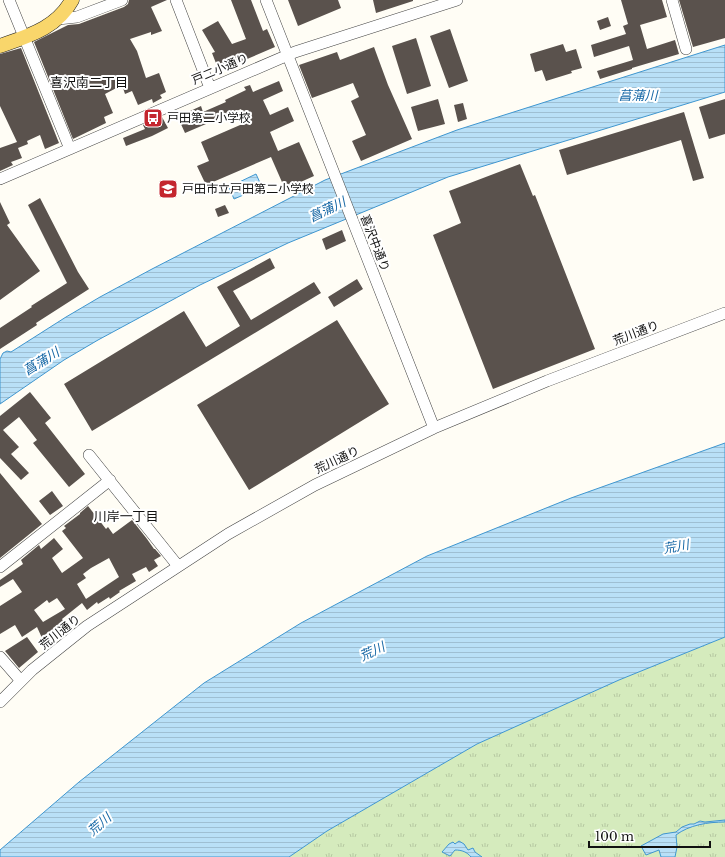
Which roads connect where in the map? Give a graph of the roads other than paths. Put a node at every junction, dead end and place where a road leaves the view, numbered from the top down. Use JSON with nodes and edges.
{"nodes":[{"id":1,"x":10,"y":0,"type":"edge"},
{"id":2,"x":72,"y":0,"type":"edge"},
{"id":3,"x":122,"y":0,"type":"edge"},
{"id":4,"x":176,"y":0,"type":"edge"},
{"id":5,"x":266,"y":0,"type":"edge"},
{"id":6,"x":457,"y":0,"type":"edge"},
{"id":7,"x":672,"y":0,"type":"edge"},
{"id":8,"x":58,"y":19,"type":"junction"},
{"id":9,"x":25,"y":37,"type":"junction"},
{"id":10,"x":0,"y":46,"type":"edge"},
{"id":11,"x":686,"y":49,"type":"dead end"},
{"id":12,"x":287,"y":55,"type":"junction"},
{"id":13,"x":210,"y":88,"type":"junction"},
{"id":14,"x":70,"y":149,"type":"junction"},
{"id":15,"x":0,"y":179,"type":"edge"},
{"id":16,"x":725,"y":313,"type":"edge"},
{"id":17,"x":434,"y":428,"type":"junction"},
{"id":18,"x":89,"y":455,"type":"dead end"},
{"id":19,"x":110,"y":480,"type":"junction"},
{"id":20,"x":178,"y":566,"type":"junction"},
{"id":21,"x":0,"y":567,"type":"edge"},
{"id":22,"x":0,"y":657,"type":"edge"},
{"id":23,"x":21,"y":681,"type":"junction"},
{"id":24,"x":0,"y":702,"type":"edge"}],
"edges":[{"from":1,"to":9,"type":"street"},
{"from":2,"to":8,"type":"main road"},
{"from":3,"to":8,"type":"street"},
{"from":4,"to":13,"type":"street"},
{"from":5,"to":12,"type":"street","name":"喜沢中通り"},
{"from":6,"to":12,"type":"street","name":"戸二小通り"},
{"from":7,"to":11,"type":"street"},
{"from":8,"to":9,"type":"main road"},
{"from":9,"to":10,"type":"main road"},
{"from":9,"to":14,"type":"street"},
{"from":12,"to":13,"type":"street","name":"戸二小通り"},
{"from":12,"to":17,"type":"street","name":"喜沢中通り"},
{"from":13,"to":14,"type":"street","name":"戸二小通り"},
{"from":14,"to":15,"type":"street","name":"戸二小通り"},
{"from":16,"to":17,"type":"street","name":"荒川通り"},
{"from":17,"to":20,"type":"street","name":"荒川通り"},
{"from":18,"to":19,"type":"street"},
{"from":19,"to":20,"type":"street"},
{"from":19,"to":21,"type":"street"},
{"from":20,"to":23,"type":"street","name":"荒川通り"},
{"from":22,"to":23,"type":"street"},
{"from":23,"to":24,"type":"street","name":"荒川通り"}]}
